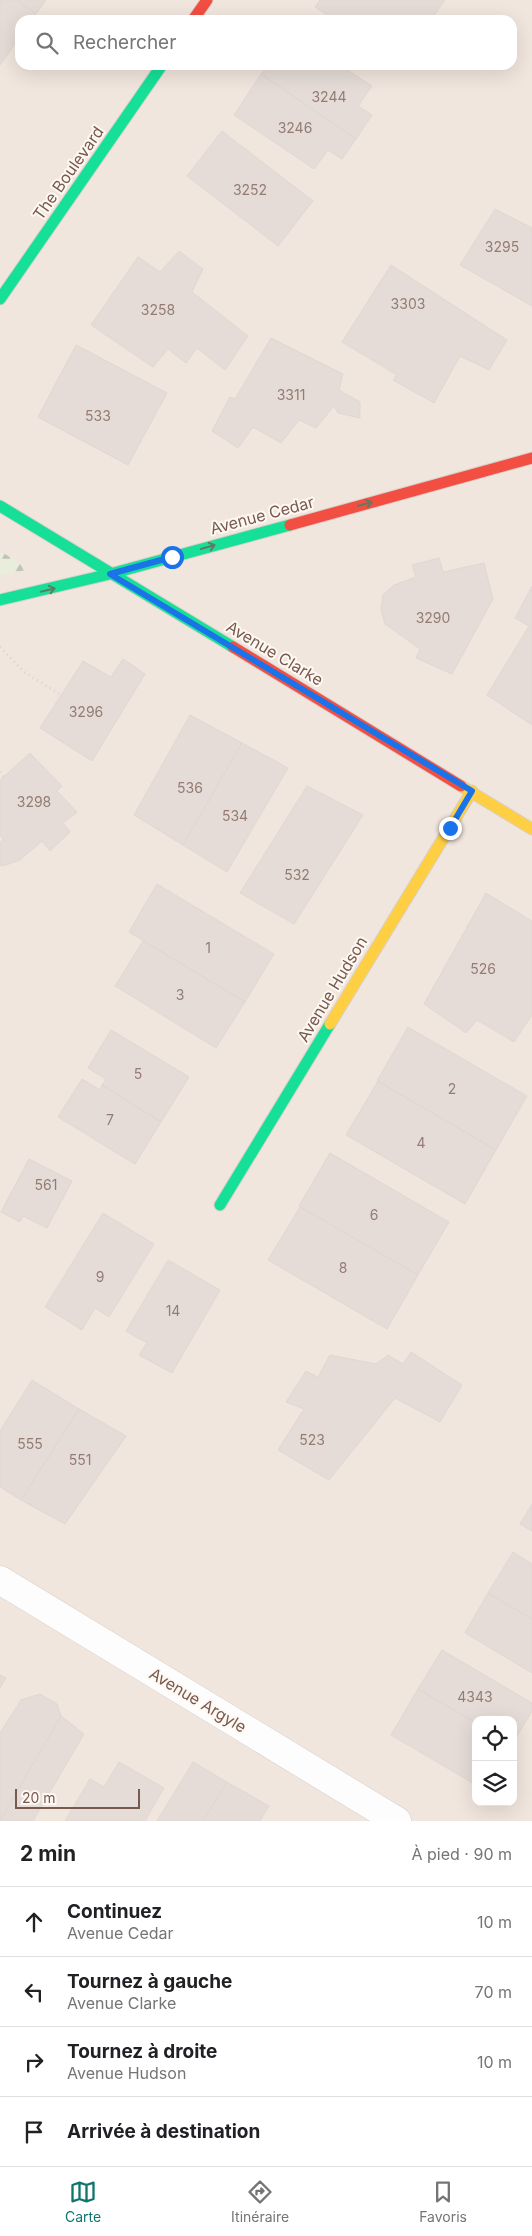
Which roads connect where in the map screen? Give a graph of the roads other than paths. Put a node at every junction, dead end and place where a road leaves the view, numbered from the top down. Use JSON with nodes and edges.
{"nodes":[{"id":1,"x":207,"y":0,"type":"edge"},
{"id":2,"x":196,"y":15,"type":"edge"},
{"id":3,"x":159,"y":70,"type":"edge"},
{"id":4,"x":0,"y":299,"type":"edge"},
{"id":5,"x":532,"y":458,"type":"edge"},
{"id":6,"x":0,"y":506,"type":"edge"},
{"id":7,"x":110,"y":574,"type":"junction"},
{"id":8,"x":0,"y":600,"type":"edge"},
{"id":9,"x":472,"y":791,"type":"junction"},
{"id":10,"x":532,"y":829,"type":"edge"},
{"id":11,"x":220,"y":1204,"type":"dead end"},
{"id":12,"x":0,"y":1580,"type":"edge"},
{"id":13,"x":397,"y":1821,"type":"edge"}],
"edges":[{"from":1,"to":2,"type":"street"},
{"from":3,"to":4,"type":"street","name":"The Boulevard"},
{"from":7,"to":5,"type":"street","name":"Avenue Cedar","one_way":true},
{"from":6,"to":7,"type":"street","name":"Avenue Clarke"},
{"from":8,"to":7,"type":"street","name":"Avenue Cedar","one_way":true},
{"from":7,"to":9,"type":"street","name":"Avenue Clarke"},
{"from":9,"to":10,"type":"street","name":"Avenue Clarke"},
{"from":9,"to":11,"type":"street","name":"Avenue Hudson"},
{"from":12,"to":13,"type":"street","name":"Avenue Argyle"}]}
